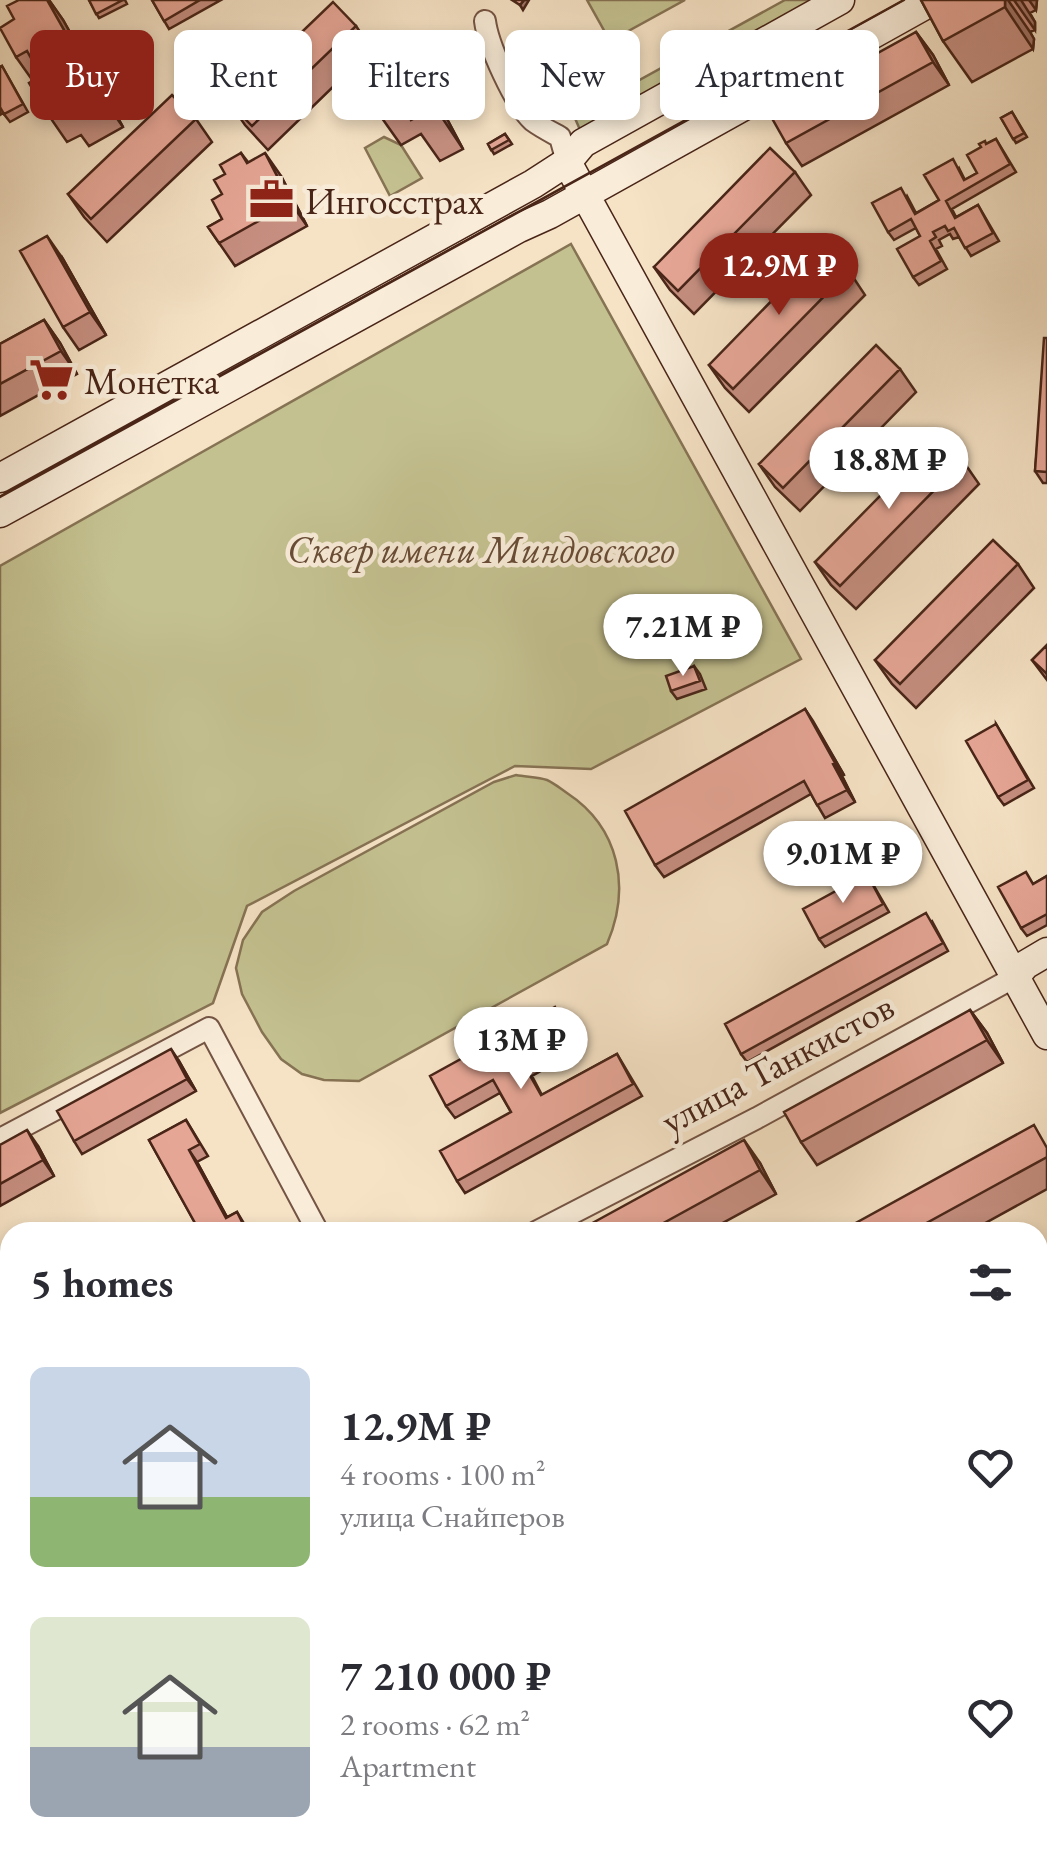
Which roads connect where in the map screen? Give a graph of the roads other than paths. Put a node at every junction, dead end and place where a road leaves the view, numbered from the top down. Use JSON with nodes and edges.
{"nodes":[{"id":1,"x":840,"y":0,"type":"edge"},
{"id":2,"x":934,"y":0,"type":"edge"},
{"id":3,"x":485,"y":21,"type":"dead end"},
{"id":4,"x":566,"y":162,"type":"junction"},
{"id":5,"x":584,"y":194,"type":"junction"},
{"id":6,"x":0,"y":478,"type":"edge"},
{"id":7,"x":0,"y":514,"type":"edge"},
{"id":8,"x":1047,"y":952,"type":"edge"},
{"id":9,"x":1015,"y":977,"type":"junction"},
{"id":10,"x":1047,"y":1035,"type":"edge"},
{"id":11,"x":0,"y":1139,"type":"edge"},
{"id":12,"x":313,"y":1222,"type":"edge"},
{"id":13,"x":555,"y":1222,"type":"edge"}],
"edges":[{"from":1,"to":4,"type":"main road"},
{"from":2,"to":5,"type":"main road"},
{"from":3,"to":4,"type":"street"},
{"from":4,"to":5,"type":"main road"},
{"from":4,"to":6,"type":"main road"},
{"from":5,"to":7,"type":"main road"},
{"from":5,"to":9,"type":"main road"},
{"from":8,"to":9,"type":"main road","name":"улица Танкистов"},
{"from":9,"to":10,"type":"main road"},
{"from":9,"to":13,"type":"street","name":"улица Танкистов"},
{"from":11,"to":12,"type":"street"}]}
